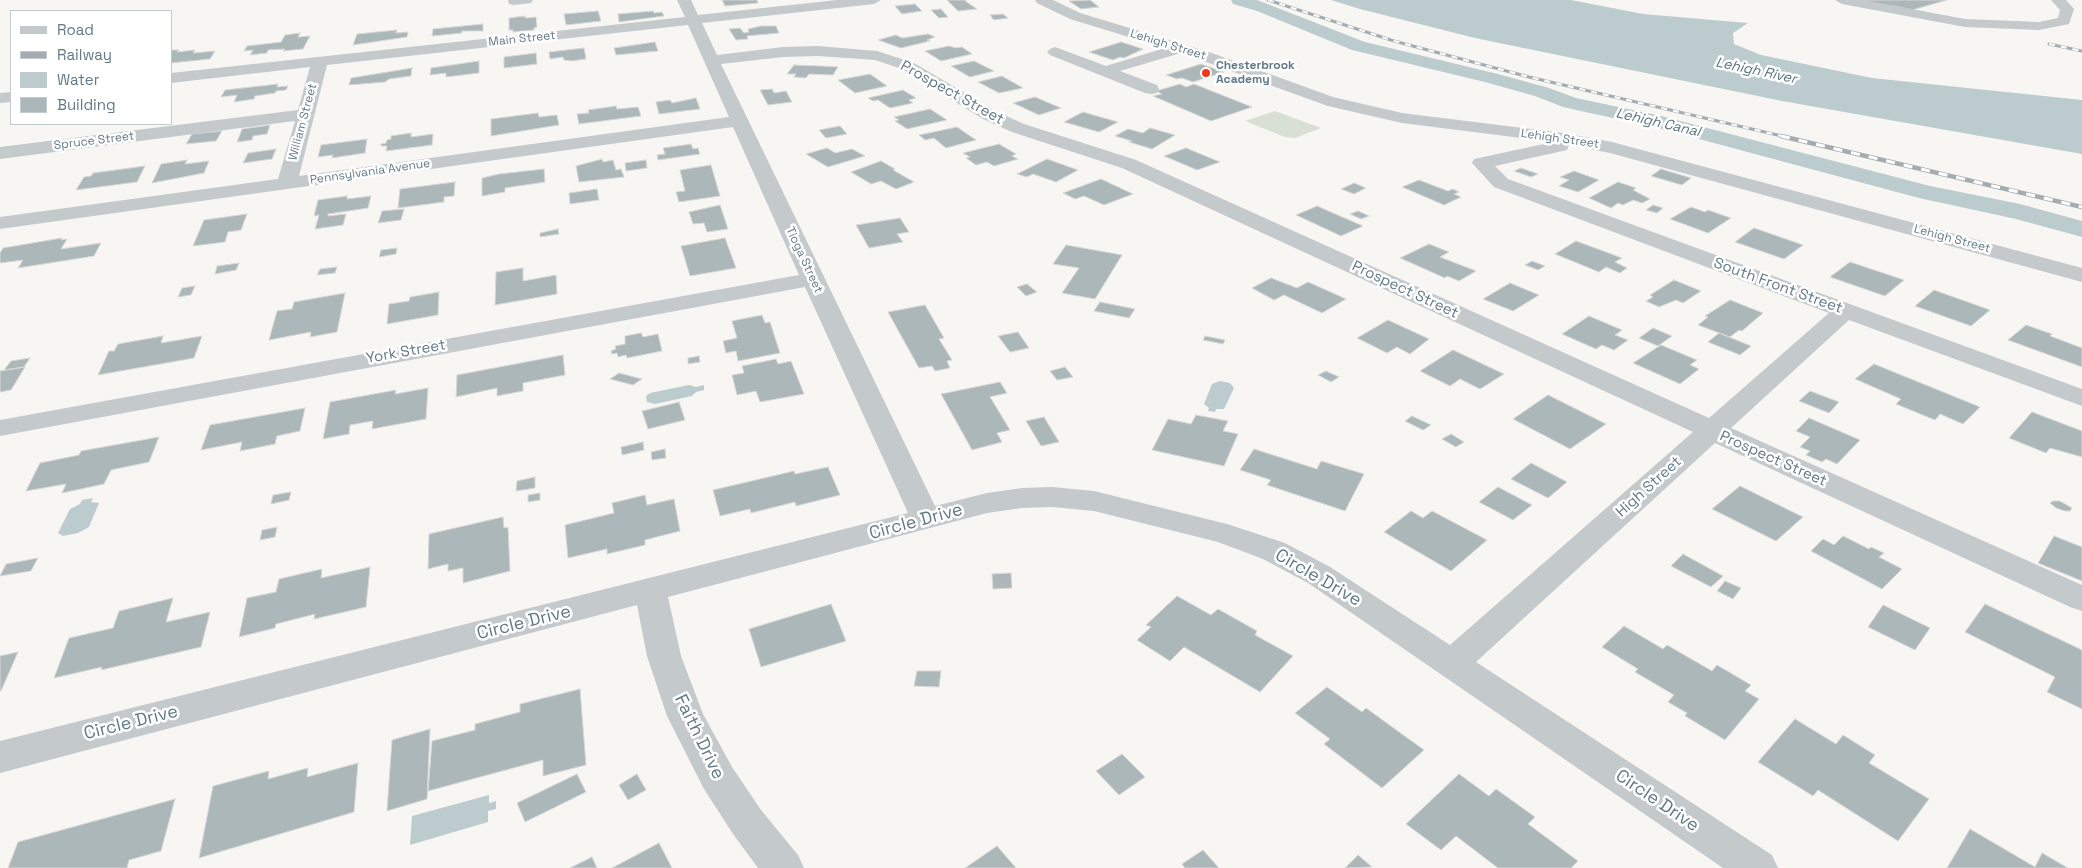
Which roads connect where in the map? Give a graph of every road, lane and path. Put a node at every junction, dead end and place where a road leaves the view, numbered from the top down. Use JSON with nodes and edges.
{"nodes":[{"id":1,"x":684,"y":0,"type":"edge"},
{"id":2,"x":874,"y":0,"type":"edge"},
{"id":3,"x":1042,"y":0,"type":"edge"},
{"id":4,"x":1842,"y":0,"type":"edge"},
{"id":5,"x":2058,"y":0,"type":"edge"},
{"id":6,"x":694,"y":20,"type":"junction"},
{"id":7,"x":1181,"y":48,"type":"junction"},
{"id":8,"x":1055,"y":52,"type":"dead end"},
{"id":9,"x":713,"y":60,"type":"junction"},
{"id":10,"x":320,"y":62,"type":"junction"},
{"id":11,"x":1105,"y":71,"type":"junction"},
{"id":12,"x":172,"y":78,"type":"edge"},
{"id":13,"x":1151,"y":90,"type":"dead end"},
{"id":14,"x":306,"y":114,"type":"junction"},
{"id":15,"x":740,"y":121,"type":"junction"},
{"id":16,"x":1582,"y":141,"type":"junction"},
{"id":17,"x":0,"y":153,"type":"edge"},
{"id":18,"x":286,"y":183,"type":"junction"},
{"id":19,"x":0,"y":223,"type":"edge"},
{"id":20,"x":2082,"y":275,"type":"edge"},
{"id":21,"x":812,"y":279,"type":"junction"},
{"id":22,"x":1845,"y":311,"type":"junction"},
{"id":23,"x":2082,"y":398,"type":"edge"},
{"id":24,"x":0,"y":428,"type":"edge"},
{"id":25,"x":1711,"y":430,"type":"junction"},
{"id":26,"x":926,"y":519,"type":"junction"},
{"id":27,"x":650,"y":590,"type":"junction"},
{"id":28,"x":2082,"y":599,"type":"edge"},
{"id":29,"x":1452,"y":663,"type":"junction"},
{"id":30,"x":0,"y":757,"type":"edge"},
{"id":31,"x":784,"y":868,"type":"edge"},
{"id":32,"x":1757,"y":868,"type":"edge"}],
"edges":[{"from":1,"to":6,"type":"street","name":"Tioga Street"},
{"from":2,"to":6,"type":"street","name":"Main Street"},
{"from":3,"to":7,"type":"street","name":"Lehigh Street"},
{"from":4,"to":5,"type":"street"},
{"from":6,"to":9,"type":"street","name":"Tioga Street"},
{"from":6,"to":10,"type":"street","name":"Main Street"},
{"from":7,"to":11,"type":"street"},
{"from":7,"to":16,"type":"street","name":"Lehigh Street"},
{"from":8,"to":11,"type":"street"},
{"from":9,"to":15,"type":"street","name":"Tioga Street"},
{"from":9,"to":25,"type":"street","name":"Prospect Street"},
{"from":10,"to":12,"type":"street","name":"Main Street"},
{"from":10,"to":14,"type":"street","name":"William Street"},
{"from":11,"to":13,"type":"street"},
{"from":14,"to":17,"type":"street","name":"Spruce Street"},
{"from":14,"to":18,"type":"street","name":"William Street"},
{"from":15,"to":18,"type":"street","name":"Pennsylvania Avenue"},
{"from":15,"to":21,"type":"street","name":"Tioga Street"},
{"from":16,"to":20,"type":"street","name":"Lehigh Street"},
{"from":16,"to":22,"type":"street","name":"South Front Street"},
{"from":18,"to":19,"type":"street","name":"Pennsylvania Avenue"},
{"from":21,"to":24,"type":"street","name":"York Street"},
{"from":21,"to":26,"type":"street","name":"Tioga Street"},
{"from":22,"to":23,"type":"street","name":"South Front Street"},
{"from":22,"to":25,"type":"street","name":"High Street"},
{"from":25,"to":28,"type":"street","name":"Prospect Street"},
{"from":25,"to":29,"type":"street","name":"High Street"},
{"from":26,"to":27,"type":"street","name":"Circle Drive"},
{"from":26,"to":29,"type":"street","name":"Circle Drive"},
{"from":27,"to":30,"type":"street","name":"Circle Drive"},
{"from":27,"to":31,"type":"street","name":"Faith Drive"},
{"from":29,"to":32,"type":"street","name":"Circle Drive"}]}
